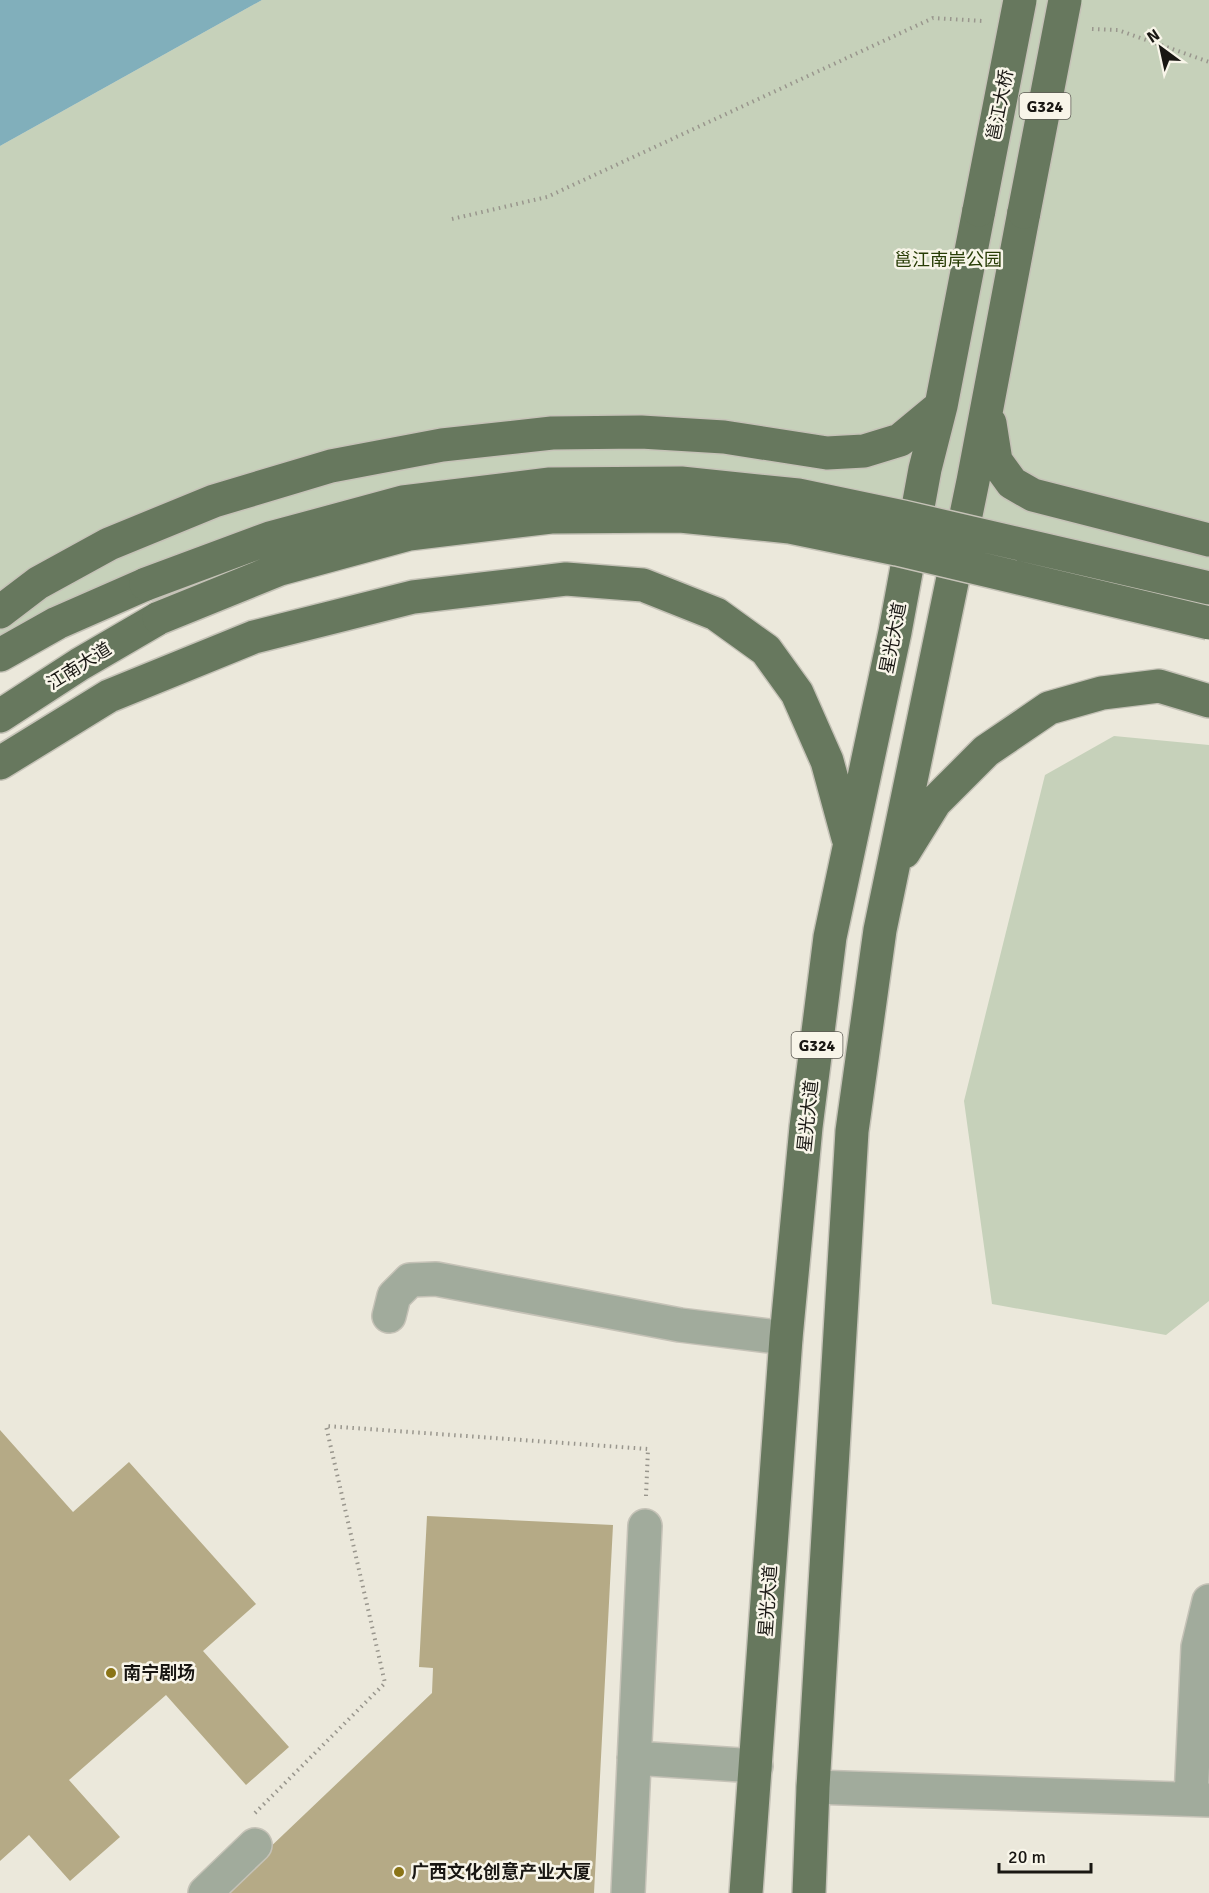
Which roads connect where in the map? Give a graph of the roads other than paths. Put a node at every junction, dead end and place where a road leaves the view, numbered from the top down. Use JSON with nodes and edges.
{"nodes":[{"id":1,"x":1020,"y":0,"type":"edge"},
{"id":2,"x":1065,"y":0,"type":"edge"},
{"id":3,"x":979,"y":210,"type":"joint"},
{"id":4,"x":988,"y":400,"type":"junction"},
{"id":5,"x":941,"y":406,"type":"junction"},
{"id":6,"x":1209,"y":540,"type":"edge"},
{"id":7,"x":1209,"y":588,"type":"edge"},
{"id":8,"x":0,"y":612,"type":"edge"},
{"id":9,"x":1209,"y":623,"type":"edge"},
{"id":10,"x":0,"y":655,"type":"edge"},
{"id":11,"x":1209,"y":701,"type":"edge"},
{"id":12,"x":0,"y":716,"type":"edge"},
{"id":13,"x":0,"y":763,"type":"edge"},
{"id":14,"x":850,"y":843,"type":"junction"},
{"id":15,"x":892,"y":871,"type":"junction"},
{"id":16,"x":389,"y":1316,"type":"dead end"},
{"id":17,"x":786,"y":1338,"type":"junction"},
{"id":18,"x":645,"y":1526,"type":"road end"},
{"id":19,"x":1209,"y":1601,"type":"edge"},
{"id":20,"x":634,"y":1758,"type":"junction"},
{"id":21,"x":756,"y":1766,"type":"junction"},
{"id":22,"x":813,"y":1787,"type":"junction"},
{"id":23,"x":1200,"y":1799,"type":"edge"},
{"id":24,"x":255,"y":1845,"type":"dead end"},
{"id":25,"x":206,"y":1893,"type":"edge"},
{"id":26,"x":628,"y":1893,"type":"edge"},
{"id":27,"x":746,"y":1893,"type":"edge"},
{"id":28,"x":809,"y":1893,"type":"edge"}],
"edges":[{"from":1,"to":3,"type":"main road","name":"邕江大桥","number":"G324","bridge":true},
{"from":2,"to":4,"type":"main road","number":"G324","bridge":true},
{"from":3,"to":5,"type":"main road","name":"星光大道","number":"G324"},
{"from":4,"to":6,"type":"main road"},
{"from":4,"to":15,"type":"main road","number":"G324"},
{"from":5,"to":8,"type":"main road"},
{"from":5,"to":14,"type":"main road","name":"星光大道","number":"G324"},
{"from":7,"to":10,"type":"main road","bridge":true},
{"from":9,"to":12,"type":"main road","name":"江南大道","bridge":true},
{"from":11,"to":15,"type":"main road"},
{"from":13,"to":14,"type":"main road"},
{"from":14,"to":17,"type":"main road","name":"星光大道","number":"G324"},
{"from":15,"to":22,"type":"main road","number":"G324"},
{"from":16,"to":17,"type":"lane"},
{"from":17,"to":21,"type":"main road","name":"星光大道","number":"G324"},
{"from":18,"to":20,"type":"lane"},
{"from":19,"to":23,"type":"lane"},
{"from":20,"to":21,"type":"lane"},
{"from":20,"to":26,"type":"lane"},
{"from":21,"to":27,"type":"main road","name":"星光大道","number":"G324"},
{"from":22,"to":23,"type":"lane"},
{"from":22,"to":28,"type":"main road","number":"G324"},
{"from":24,"to":25,"type":"lane"}]}
